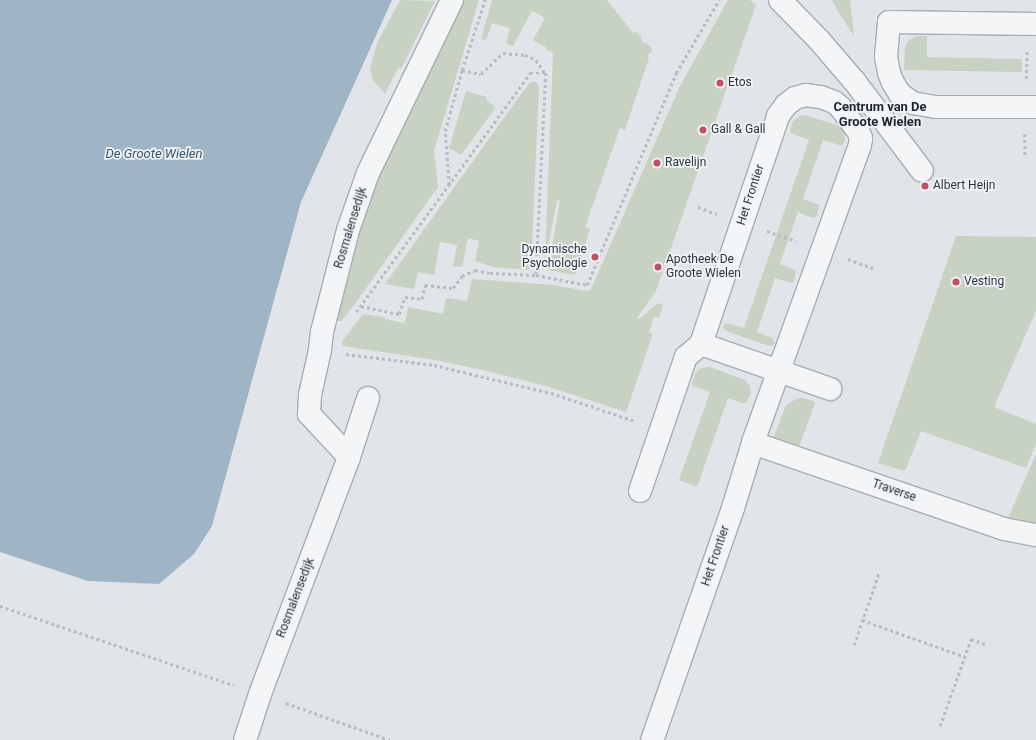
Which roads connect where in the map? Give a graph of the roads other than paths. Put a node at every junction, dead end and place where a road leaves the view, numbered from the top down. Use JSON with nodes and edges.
{"nodes":[{"id":1,"x":452,"y":0,"type":"edge"},
{"id":2,"x":780,"y":0,"type":"edge"},
{"id":3,"x":1032,"y":24,"type":"edge"},
{"id":4,"x":888,"y":73,"type":"junction"},
{"id":5,"x":862,"y":91,"type":"junction"},
{"id":6,"x":840,"y":107,"type":"junction"},
{"id":7,"x":1031,"y":107,"type":"edge"},
{"id":8,"x":922,"y":171,"type":"dead end"},
{"id":9,"x":701,"y":344,"type":"junction"},
{"id":10,"x":779,"y":371,"type":"junction"},
{"id":11,"x":830,"y":389,"type":"dead end"},
{"id":12,"x":368,"y":398,"type":"dead end"},
{"id":13,"x":753,"y":443,"type":"junction"},
{"id":14,"x":349,"y":457,"type":"junction"},
{"id":15,"x":640,"y":490,"type":"dead end"},
{"id":16,"x":1036,"y":535,"type":"edge"},
{"id":17,"x":245,"y":740,"type":"edge"},
{"id":18,"x":652,"y":740,"type":"edge"}],
"edges":[{"from":1,"to":14,"type":"street","name":"Rosmalensedijk"},
{"from":2,"to":5,"type":"street"},
{"from":3,"to":4,"type":"street"},
{"from":4,"to":5,"type":"street"},
{"from":4,"to":7,"type":"street"},
{"from":5,"to":6,"type":"street"},
{"from":5,"to":8,"type":"street"},
{"from":6,"to":9,"type":"street","name":"Het Frontier"},
{"from":6,"to":10,"type":"street","name":"Het Frontier"},
{"from":9,"to":10,"type":"street"},
{"from":9,"to":15,"type":"street","name":"Het Frontier"},
{"from":10,"to":11,"type":"street"},
{"from":10,"to":13,"type":"street","name":"Het Frontier"},
{"from":12,"to":14,"type":"street","name":"Rosmalensedijk"},
{"from":13,"to":16,"type":"street","name":"Traverse"},
{"from":13,"to":18,"type":"street","name":"Het Frontier"},
{"from":14,"to":17,"type":"street","name":"Rosmalensedijk"}]}
